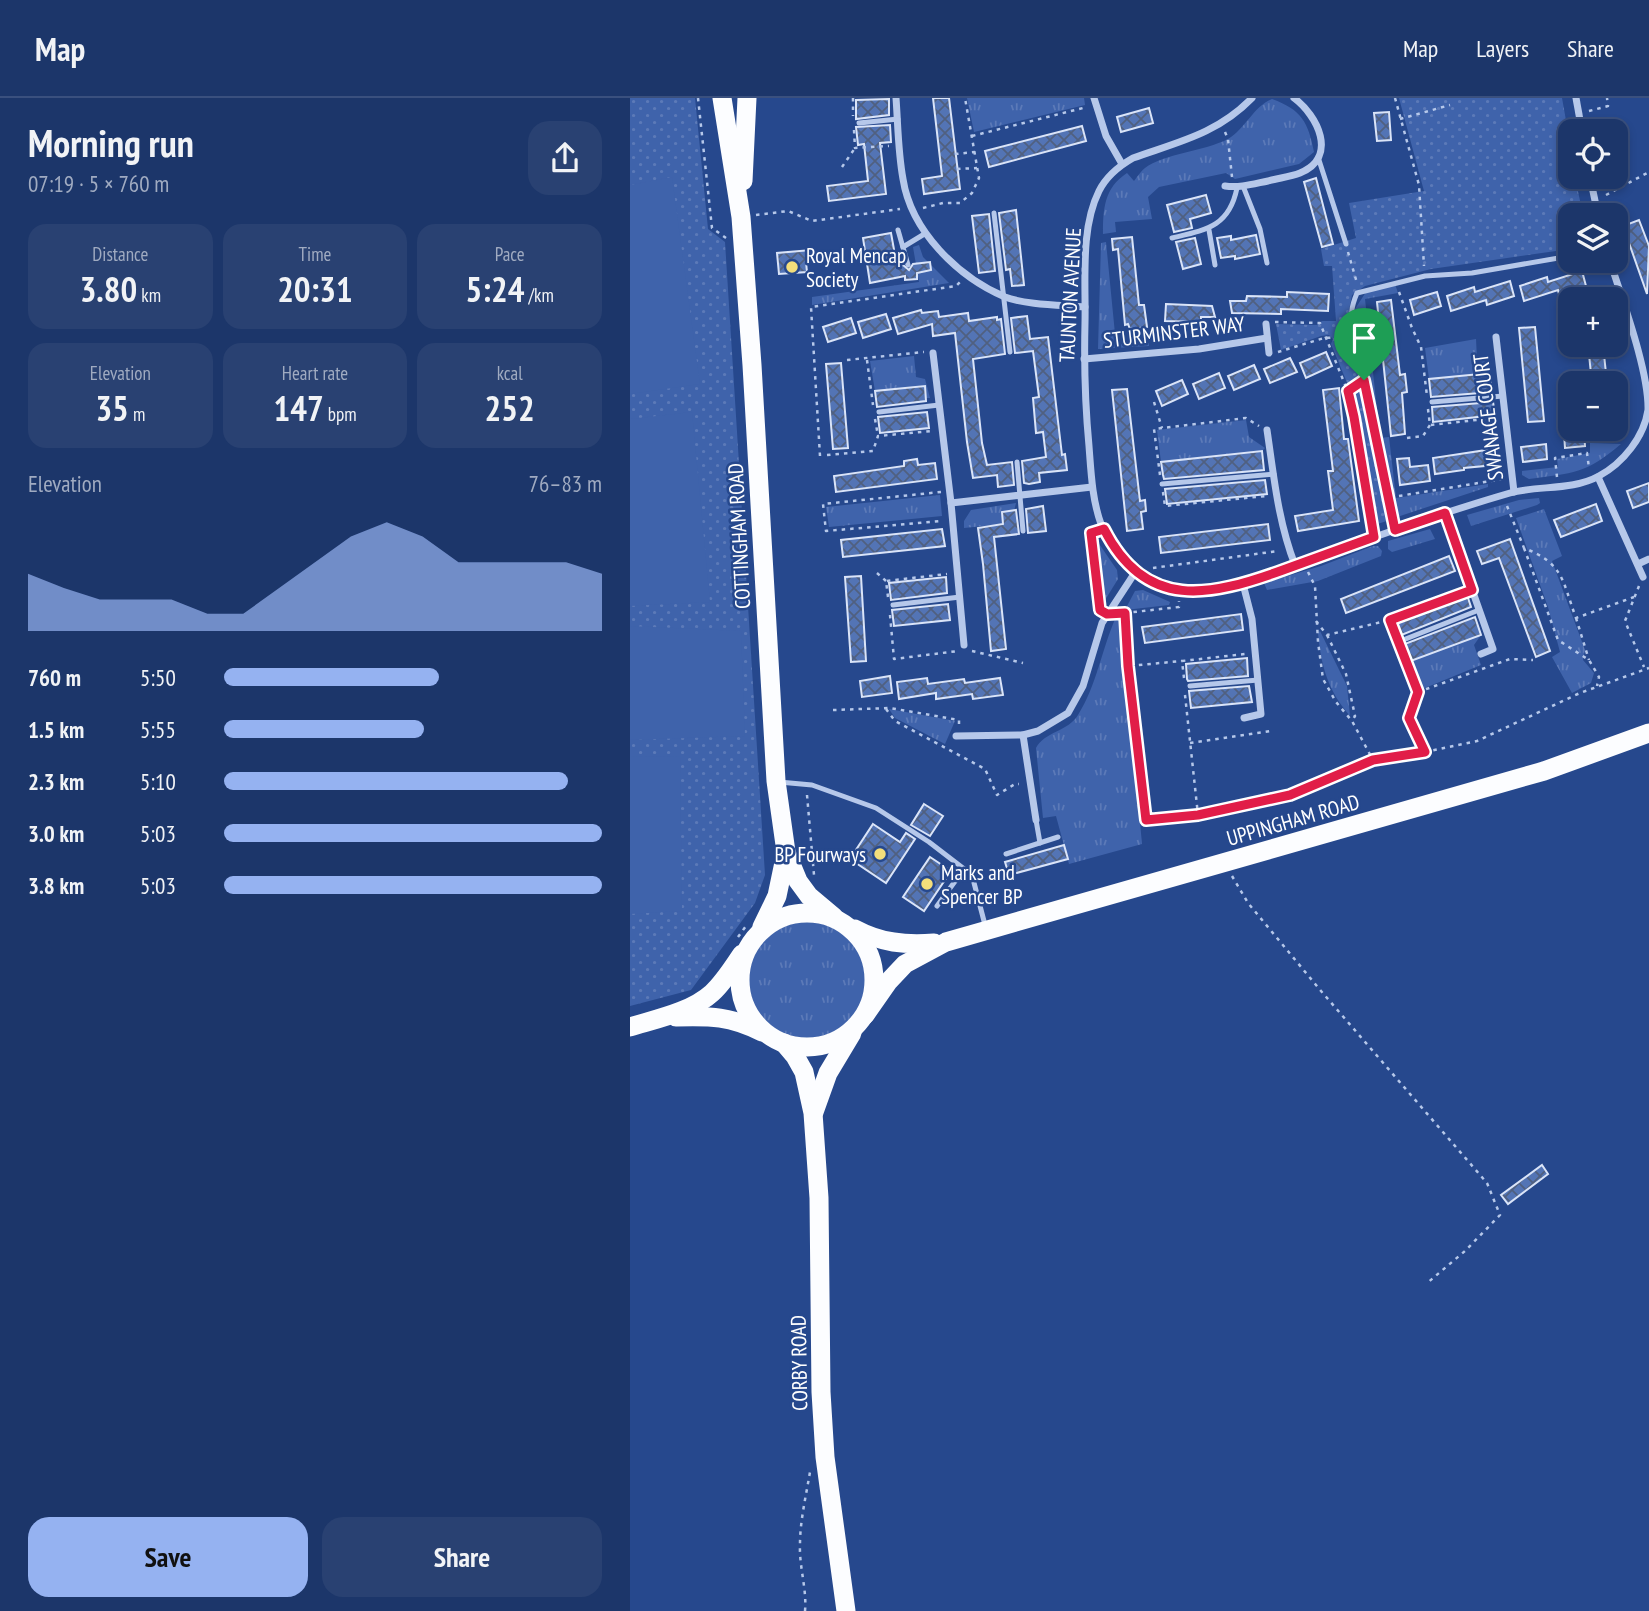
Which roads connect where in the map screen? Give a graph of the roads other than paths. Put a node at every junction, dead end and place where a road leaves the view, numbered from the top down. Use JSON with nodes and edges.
{"nodes":[{"id":1,"x":722,"y":98,"type":"edge"},
{"id":2,"x":747,"y":98,"type":"edge"},
{"id":3,"x":896,"y":98,"type":"edge"},
{"id":4,"x":1252,"y":98,"type":"edge"},
{"id":5,"x":1294,"y":98,"type":"edge"},
{"id":6,"x":1579,"y":99,"type":"edge"},
{"id":7,"x":1095,"y":101,"type":"edge"},
{"id":8,"x":898,"y":119,"type":"junction"},
{"id":9,"x":1580,"y":119,"type":"edge"},
{"id":10,"x":859,"y":122,"type":"dead end"},
{"id":11,"x":1318,"y":157,"type":"junction"},
{"id":12,"x":1122,"y":164,"type":"junction"},
{"id":13,"x":1234,"y":187,"type":"junction"},
{"id":14,"x":994,"y":213,"type":"dead end"},
{"id":15,"x":741,"y":218,"type":"junction"},
{"id":16,"x":898,"y":230,"type":"dead end"},
{"id":17,"x":1209,"y":230,"type":"junction"},
{"id":18,"x":926,"y":233,"type":"junction"},
{"id":19,"x":1172,"y":238,"type":"dead end"},
{"id":20,"x":1346,"y":244,"type":"road end"},
{"id":21,"x":903,"y":247,"type":"junction"},
{"id":22,"x":1558,"y":258,"type":"edge"},
{"id":23,"x":1266,"y":263,"type":"dead end"},
{"id":24,"x":908,"y":264,"type":"dead end"},
{"id":25,"x":1215,"y":265,"type":"dead end"},
{"id":26,"x":1614,"y":273,"type":"edge"},
{"id":27,"x":1004,"y":295,"type":"junction"},
{"id":28,"x":1085,"y":307,"type":"junction"},
{"id":29,"x":1269,"y":323,"type":"road end"},
{"id":30,"x":1496,"y":337,"type":"dead end"},
{"id":31,"x":1267,"y":338,"type":"junction"},
{"id":32,"x":1010,"y":352,"type":"dead end"},
{"id":33,"x":933,"y":353,"type":"road end"},
{"id":34,"x":1269,"y":353,"type":"dead end"},
{"id":35,"x":1084,"y":359,"type":"junction"},
{"id":36,"x":1503,"y":396,"type":"junction"},
{"id":37,"x":1432,"y":402,"type":"dead end"},
{"id":38,"x":939,"y":405,"type":"junction"},
{"id":39,"x":1648,"y":411,"type":"edge"},
{"id":40,"x":879,"y":412,"type":"dead end"},
{"id":41,"x":1268,"y":430,"type":"road end"},
{"id":42,"x":1017,"y":462,"type":"dead end"},
{"id":43,"x":1274,"y":474,"type":"junction"},
{"id":44,"x":1594,"y":478,"type":"junction"},
{"id":45,"x":1162,"y":484,"type":"road end"},
{"id":46,"x":1092,"y":487,"type":"junction"},
{"id":47,"x":1514,"y":492,"type":"junction"},
{"id":48,"x":1020,"y":495,"type":"junction"},
{"id":49,"x":951,"y":503,"type":"junction"},
{"id":50,"x":1445,"y":513,"type":"junction"},
{"id":51,"x":1395,"y":530,"type":"junction"},
{"id":52,"x":1023,"y":531,"type":"dead end"},
{"id":53,"x":1649,"y":559,"type":"edge"},
{"id":54,"x":1299,"y":564,"type":"junction"},
{"id":55,"x":1638,"y":564,"type":"junction"},
{"id":56,"x":1139,"y":573,"type":"junction"},
{"id":57,"x":1643,"y":577,"type":"road end"},
{"id":58,"x":1243,"y":584,"type":"junction"},
{"id":59,"x":960,"y":597,"type":"junction"},
{"id":60,"x":893,"y":605,"type":"dead end"},
{"id":61,"x":1479,"y":610,"type":"junction"},
{"id":62,"x":1403,"y":640,"type":"dead end"},
{"id":63,"x":964,"y":645,"type":"dead end"},
{"id":64,"x":1481,"y":654,"type":"dead end"},
{"id":65,"x":1258,"y":680,"type":"junction"},
{"id":66,"x":1190,"y":686,"type":"dead end"},
{"id":67,"x":1244,"y":718,"type":"dead end"},
{"id":68,"x":1649,"y":733,"type":"edge"},
{"id":69,"x":1023,"y":734,"type":"junction"},
{"id":70,"x":958,"y":736,"type":"road end"},
{"id":71,"x":776,"y":781,"type":"junction"},
{"id":72,"x":1036,"y":820,"type":"joint"},
{"id":73,"x":1058,"y":837,"type":"dead end"},
{"id":74,"x":1040,"y":843,"type":"junction"},
{"id":75,"x":786,"y":852,"type":"junction"},
{"id":76,"x":1006,"y":854,"type":"dead end"},
{"id":77,"x":964,"y":869,"type":"junction"},
{"id":78,"x":937,"y":906,"type":"dead end"},
{"id":79,"x":839,"y":920,"type":"junction"},
{"id":80,"x":986,"y":932,"type":"junction"},
{"id":81,"x":749,"y":933,"type":"junction"},
{"id":82,"x":946,"y":942,"type":"junction"},
{"id":83,"x":661,"y":1018,"type":"junction"},
{"id":84,"x":861,"y":1021,"type":"junction"},
{"id":85,"x":630,"y":1027,"type":"edge"},
{"id":86,"x":778,"y":1040,"type":"junction"},
{"id":87,"x":813,"y":1113,"type":"junction"},
{"id":88,"x":846,"y":1611,"type":"edge"}],
"edges":[{"from":1,"to":15,"type":"highway","name":"COTTINGHAM ROAD"},
{"from":2,"to":15,"type":"highway","name":"COTTINGHAM ROAD"},
{"from":3,"to":8,"type":"street"},
{"from":4,"to":12,"type":"street"},
{"from":5,"to":11,"type":"street"},
{"from":6,"to":9,"type":"street"},
{"from":7,"to":12,"type":"street"},
{"from":8,"to":10,"type":"lane"},
{"from":8,"to":18,"type":"street"},
{"from":11,"to":13,"type":"street"},
{"from":11,"to":20,"type":"lane"},
{"from":12,"to":28,"type":"street","name":"TAUNTON AVENUE"},
{"from":13,"to":17,"type":"lane"},
{"from":13,"to":23,"type":"lane"},
{"from":14,"to":27,"type":"lane"},
{"from":15,"to":71,"type":"highway","name":"COTTINGHAM ROAD"},
{"from":16,"to":21,"type":"lane"},
{"from":17,"to":19,"type":"lane"},
{"from":17,"to":25,"type":"lane"},
{"from":18,"to":21,"type":"lane"},
{"from":18,"to":27,"type":"street"},
{"from":21,"to":24,"type":"lane"},
{"from":22,"to":51,"type":"lane"},
{"from":26,"to":39,"type":"street"},
{"from":27,"to":28,"type":"street"},
{"from":27,"to":32,"type":"lane"},
{"from":28,"to":35,"type":"street","name":"TAUNTON AVENUE"},
{"from":29,"to":31,"type":"street"},
{"from":30,"to":36,"type":"street","name":"SWANAGE COURT"},
{"from":31,"to":34,"type":"street"},
{"from":31,"to":35,"type":"street","name":"STURMINSTER WAY"},
{"from":33,"to":38,"type":"street"},
{"from":35,"to":46,"type":"street","name":"TAUNTON AVENUE"},
{"from":36,"to":37,"type":"lane"},
{"from":36,"to":47,"type":"street","name":"SWANAGE COURT"},
{"from":38,"to":40,"type":"lane"},
{"from":38,"to":49,"type":"street"},
{"from":39,"to":44,"type":"street"},
{"from":41,"to":43,"type":"street"},
{"from":42,"to":48,"type":"lane"},
{"from":43,"to":45,"type":"lane"},
{"from":43,"to":54,"type":"street"},
{"from":44,"to":47,"type":"street"},
{"from":44,"to":55,"type":"street"},
{"from":46,"to":48,"type":"street"},
{"from":46,"to":56,"type":"street","name":"TAUNTON AVENUE"},
{"from":47,"to":50,"type":"street"},
{"from":48,"to":49,"type":"street"},
{"from":48,"to":52,"type":"lane"},
{"from":49,"to":59,"type":"street"},
{"from":50,"to":51,"type":"street"},
{"from":50,"to":61,"type":"street"},
{"from":51,"to":54,"type":"street"},
{"from":53,"to":55,"type":"street"},
{"from":54,"to":58,"type":"street"},
{"from":55,"to":57,"type":"street"},
{"from":56,"to":58,"type":"street"},
{"from":56,"to":69,"type":"street"},
{"from":58,"to":65,"type":"street"},
{"from":59,"to":60,"type":"lane"},
{"from":59,"to":63,"type":"street"},
{"from":61,"to":62,"type":"lane"},
{"from":61,"to":64,"type":"street"},
{"from":65,"to":66,"type":"lane"},
{"from":65,"to":67,"type":"street"},
{"from":68,"to":80,"type":"highway","name":"UPPINGHAM ROAD"},
{"from":69,"to":70,"type":"street"},
{"from":69,"to":72,"type":"street"},
{"from":71,"to":75,"type":"highway","name":"COTTINGHAM ROAD"},
{"from":71,"to":77,"type":"lane"},
{"from":72,"to":74,"type":"lane"},
{"from":73,"to":74,"type":"lane"},
{"from":74,"to":76,"type":"lane"},
{"from":75,"to":79,"type":"highway","name":"COTTINGHAM ROAD"},
{"from":75,"to":81,"type":"highway","name":"COTTINGHAM ROAD"},
{"from":77,"to":78,"type":"lane"},
{"from":77,"to":80,"type":"lane"},
{"from":79,"to":81,"type":"highway"},
{"from":79,"to":82,"type":"highway","name":"UPPINGHAM ROAD"},
{"from":79,"to":84,"type":"highway"},
{"from":80,"to":82,"type":"highway","name":"UPPINGHAM ROAD"},
{"from":81,"to":83,"type":"highway"},
{"from":81,"to":86,"type":"highway"},
{"from":82,"to":84,"type":"highway","name":"UPPINGHAM ROAD"},
{"from":83,"to":85,"type":"highway"},
{"from":83,"to":86,"type":"highway"},
{"from":84,"to":86,"type":"highway"},
{"from":84,"to":87,"type":"highway","name":"CORBY ROAD"},
{"from":86,"to":87,"type":"highway","name":"CORBY ROAD"},
{"from":87,"to":88,"type":"highway","name":"CORBY ROAD"}]}
